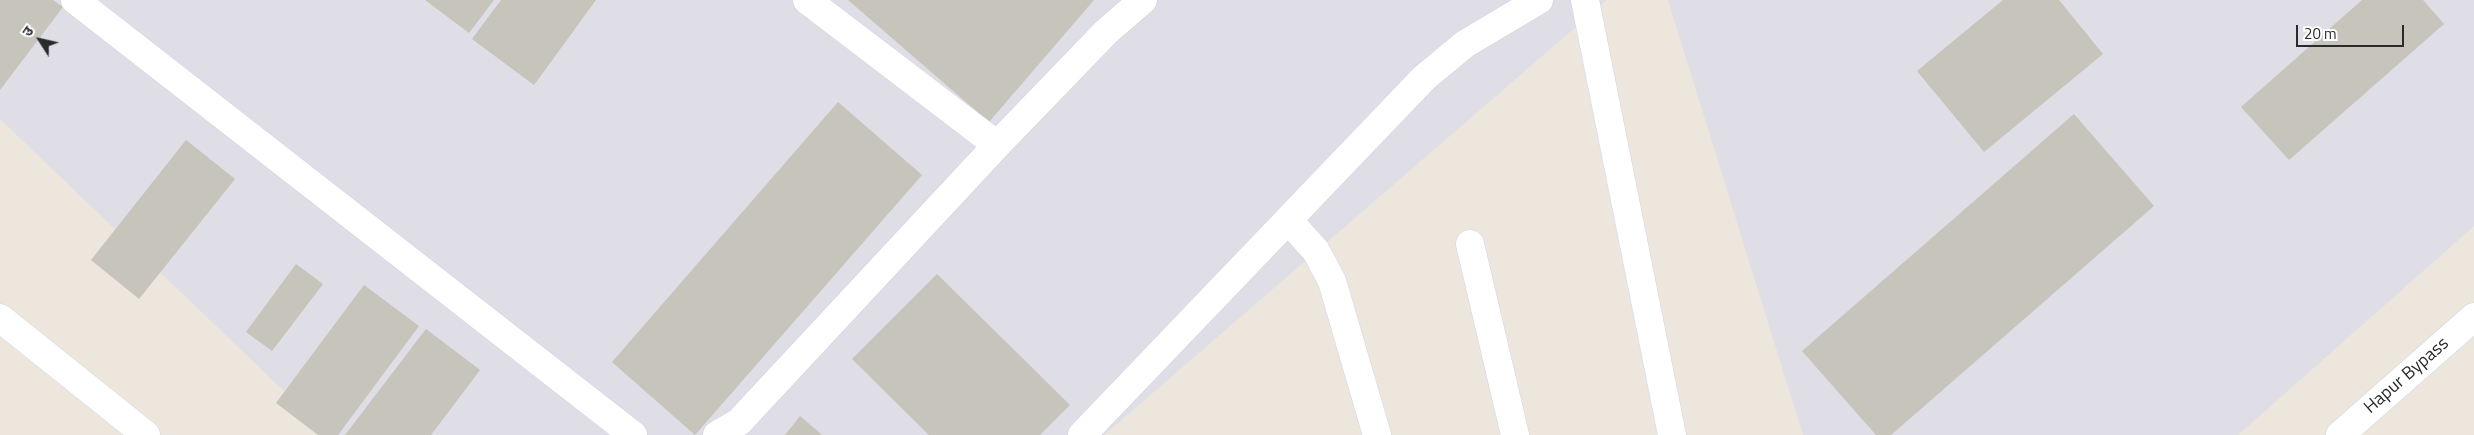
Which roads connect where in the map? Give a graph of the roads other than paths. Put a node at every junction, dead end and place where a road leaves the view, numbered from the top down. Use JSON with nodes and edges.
{"nodes":[{"id":1,"x":74,"y":0,"type":"edge"},
{"id":2,"x":807,"y":0,"type":"edge"},
{"id":3,"x":1143,"y":0,"type":"edge"},
{"id":4,"x":1539,"y":0,"type":"edge"},
{"id":5,"x":1585,"y":0,"type":"edge"},
{"id":6,"x":997,"y":145,"type":"junction"},
{"id":7,"x":1288,"y":220,"type":"junction"},
{"id":8,"x":1470,"y":244,"type":"dead end"},
{"id":9,"x":2474,"y":317,"type":"edge"},
{"id":10,"x":0,"y":318,"type":"edge"},
{"id":11,"x":146,"y":435,"type":"edge"},
{"id":12,"x":633,"y":435,"type":"edge"},
{"id":13,"x":717,"y":435,"type":"edge"},
{"id":14,"x":1082,"y":435,"type":"edge"},
{"id":15,"x":1377,"y":435,"type":"edge"},
{"id":16,"x":1516,"y":435,"type":"edge"},
{"id":17,"x":1672,"y":435,"type":"edge"},
{"id":18,"x":2340,"y":435,"type":"edge"}],
"edges":[{"from":1,"to":12,"type":"street"},
{"from":2,"to":6,"type":"street"},
{"from":3,"to":6,"type":"street"},
{"from":4,"to":7,"type":"street"},
{"from":5,"to":17,"type":"street"},
{"from":6,"to":13,"type":"street"},
{"from":7,"to":14,"type":"street"},
{"from":7,"to":15,"type":"street"},
{"from":8,"to":16,"type":"street"},
{"from":9,"to":18,"type":"street","name":"Hapur Bypass"},
{"from":10,"to":11,"type":"street"}]}
